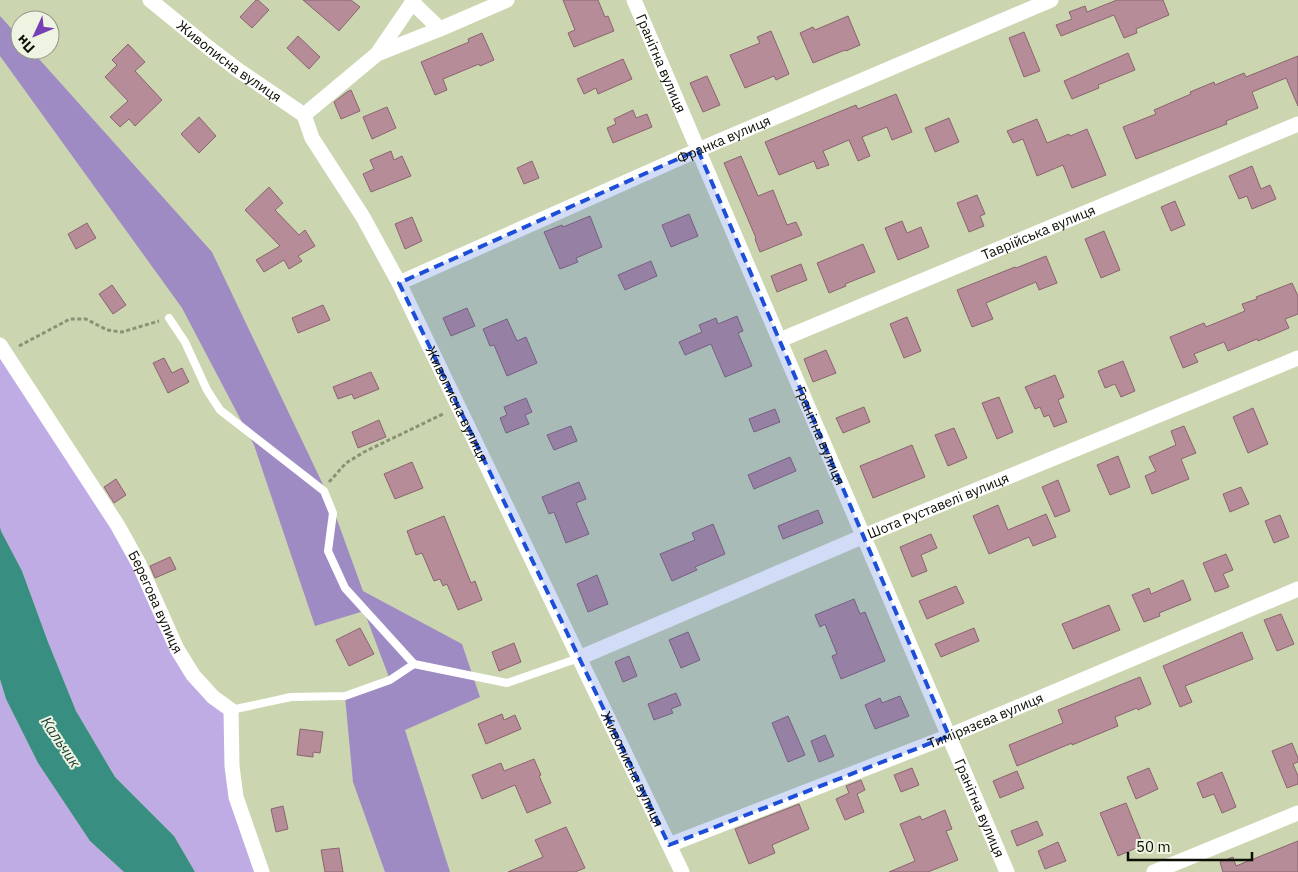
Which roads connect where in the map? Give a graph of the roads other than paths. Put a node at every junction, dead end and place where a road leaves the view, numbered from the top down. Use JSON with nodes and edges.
{"nodes":[{"id":1,"x":150,"y":0,"type":"edge"},
{"id":2,"x":507,"y":0,"type":"edge"},
{"id":3,"x":634,"y":0,"type":"edge"},
{"id":4,"x":1052,"y":0,"type":"edge"},
{"id":5,"x":413,"y":1,"type":"edge"},
{"id":6,"x":440,"y":29,"type":"junction"},
{"id":7,"x":377,"y":54,"type":"junction"},
{"id":8,"x":304,"y":115,"type":"junction"},
{"id":9,"x":1298,"y":124,"type":"edge"},
{"id":10,"x":698,"y":150,"type":"junction"},
{"id":11,"x":399,"y":283,"type":"junction"},
{"id":12,"x":169,"y":318,"type":"road end"},
{"id":13,"x":780,"y":340,"type":"junction"},
{"id":14,"x":3,"y":349,"type":"edge"},
{"id":15,"x":1298,"y":358,"type":"edge"},
{"id":16,"x":864,"y":536,"type":"junction"},
{"id":17,"x":1298,"y":589,"type":"edge"},
{"id":18,"x":579,"y":658,"type":"junction"},
{"id":19,"x":414,"y":664,"type":"junction"},
{"id":20,"x":231,"y":710,"type":"junction"},
{"id":21,"x":949,"y":736,"type":"junction"},
{"id":22,"x":1298,"y":813,"type":"edge"},
{"id":23,"x":669,"y":845,"type":"junction"},
{"id":24,"x":262,"y":872,"type":"edge"},
{"id":25,"x":682,"y":872,"type":"edge"},
{"id":26,"x":1007,"y":872,"type":"edge"},
{"id":27,"x":1154,"y":872,"type":"edge"}],
"edges":[{"from":1,"to":8,"type":"street","name":"Живописна вулиця"},
{"from":2,"to":6,"type":"street"},
{"from":3,"to":10,"type":"street","name":"Гранітна вулиця"},
{"from":4,"to":10,"type":"street","name":"Франка вулиця"},
{"from":5,"to":6,"type":"street"},
{"from":5,"to":7,"type":"street"},
{"from":6,"to":7,"type":"street"},
{"from":7,"to":8,"type":"street"},
{"from":8,"to":11,"type":"street","name":"Живописна вулиця"},
{"from":9,"to":13,"type":"street","name":"Таврійська вулиця"},
{"from":10,"to":11,"type":"street","name":"Франка вулиця"},
{"from":10,"to":13,"type":"street","name":"Гранітна вулиця"},
{"from":11,"to":18,"type":"street","name":"Живописна вулиця"},
{"from":12,"to":19,"type":"lane"},
{"from":13,"to":16,"type":"street","name":"Гранітна вулиця"},
{"from":14,"to":20,"type":"street","name":"Берегова вулиця"},
{"from":15,"to":16,"type":"street","name":"Шота Руставелі вулиця"},
{"from":16,"to":18,"type":"street","name":"Шота Руставелі вулиця"},
{"from":16,"to":21,"type":"street","name":"Гранітна вулиця"},
{"from":17,"to":21,"type":"street","name":"Тимірязєва вулиця"},
{"from":18,"to":19,"type":"lane"},
{"from":18,"to":23,"type":"street","name":"Живописна вулиця"},
{"from":19,"to":20,"type":"lane"},
{"from":20,"to":24,"type":"street"},
{"from":21,"to":23,"type":"street","name":"Тимірязєва вулиця"},
{"from":21,"to":26,"type":"street","name":"Гранітна вулиця"},
{"from":22,"to":27,"type":"street"},
{"from":23,"to":25,"type":"street","name":"Живописна вулиця"}]}
